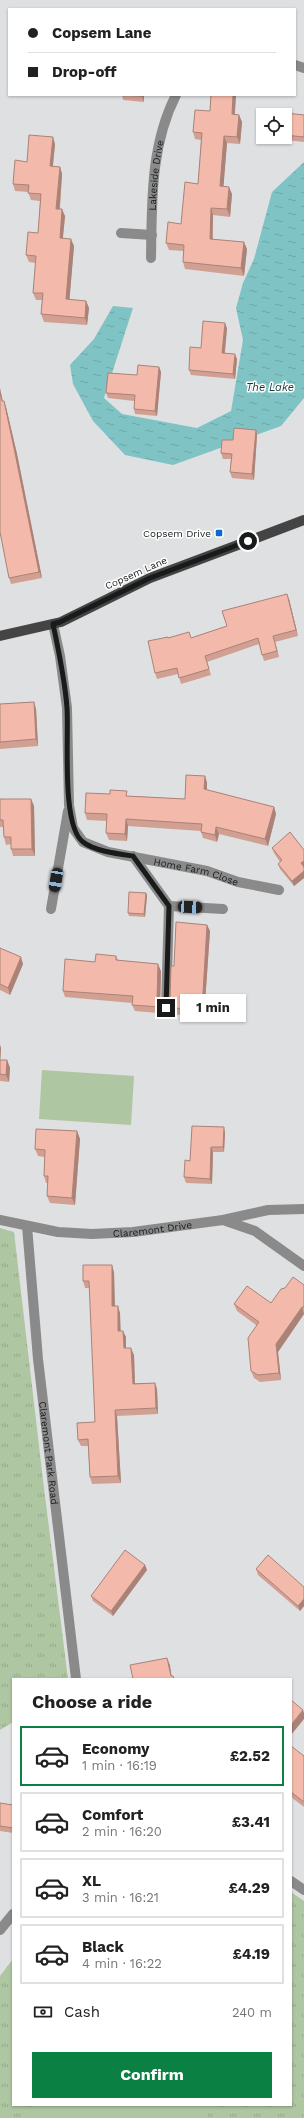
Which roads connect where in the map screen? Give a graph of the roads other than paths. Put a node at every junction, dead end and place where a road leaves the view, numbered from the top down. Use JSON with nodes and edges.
{"nodes":[{"id":1,"x":176,"y":96,"type":"edge"},
{"id":2,"x":121,"y":233,"type":"dead end"},
{"id":3,"x":152,"y":235,"type":"junction"},
{"id":4,"x":151,"y":258,"type":"dead end"},
{"id":5,"x":304,"y":520,"type":"edge"},
{"id":6,"x":53,"y":624,"type":"junction"},
{"id":7,"x":0,"y":636,"type":"edge"},
{"id":8,"x":68,"y":805,"type":"junction"},
{"id":9,"x":133,"y":856,"type":"junction"},
{"id":10,"x":279,"y":890,"type":"dead end"},
{"id":11,"x":169,"y":906,"type":"junction"},
{"id":12,"x":51,"y":909,"type":"dead end"},
{"id":13,"x":223,"y":909,"type":"dead end"},
{"id":14,"x":166,"y":1008,"type":"edge"},
{"id":15,"x":304,"y":1209,"type":"edge"},
{"id":16,"x":0,"y":1220,"type":"edge"},
{"id":17,"x":223,"y":1220,"type":"junction"},
{"id":18,"x":27,"y":1226,"type":"junction"},
{"id":19,"x":304,"y":1266,"type":"edge"},
{"id":20,"x":76,"y":1678,"type":"edge"},
{"id":21,"x":292,"y":1882,"type":"edge"},
{"id":22,"x":304,"y":1890,"type":"edge"},
{"id":23,"x":12,"y":1915,"type":"edge"},
{"id":24,"x":0,"y":1930,"type":"edge"}],
"edges":[{"from":1,"to":3,"type":"street","name":"Lakeside Drive"},
{"from":2,"to":3,"type":"street"},
{"from":3,"to":4,"type":"street","name":"Lakeside Drive"},
{"from":5,"to":6,"type":"main road","name":"Copsem Lane"},
{"from":6,"to":7,"type":"main road","name":"Copsem Lane"},
{"from":6,"to":8,"type":"street","name":"Home Farm Close"},
{"from":8,"to":9,"type":"street","name":"Home Farm Close"},
{"from":8,"to":12,"type":"street","name":"Home Farm Close"},
{"from":9,"to":10,"type":"street","name":"Home Farm Close"},
{"from":9,"to":11,"type":"street"},
{"from":11,"to":13,"type":"street"},
{"from":11,"to":14,"type":"street"},
{"from":15,"to":17,"type":"street","name":"Claremont Drive"},
{"from":16,"to":18,"type":"street","name":"Claremont Drive"},
{"from":17,"to":18,"type":"street","name":"Claremont Drive"},
{"from":17,"to":19,"type":"street"},
{"from":18,"to":20,"type":"street","name":"Claremont Park Road"},
{"from":21,"to":22,"type":"street"},
{"from":23,"to":24,"type":"street"}]}
